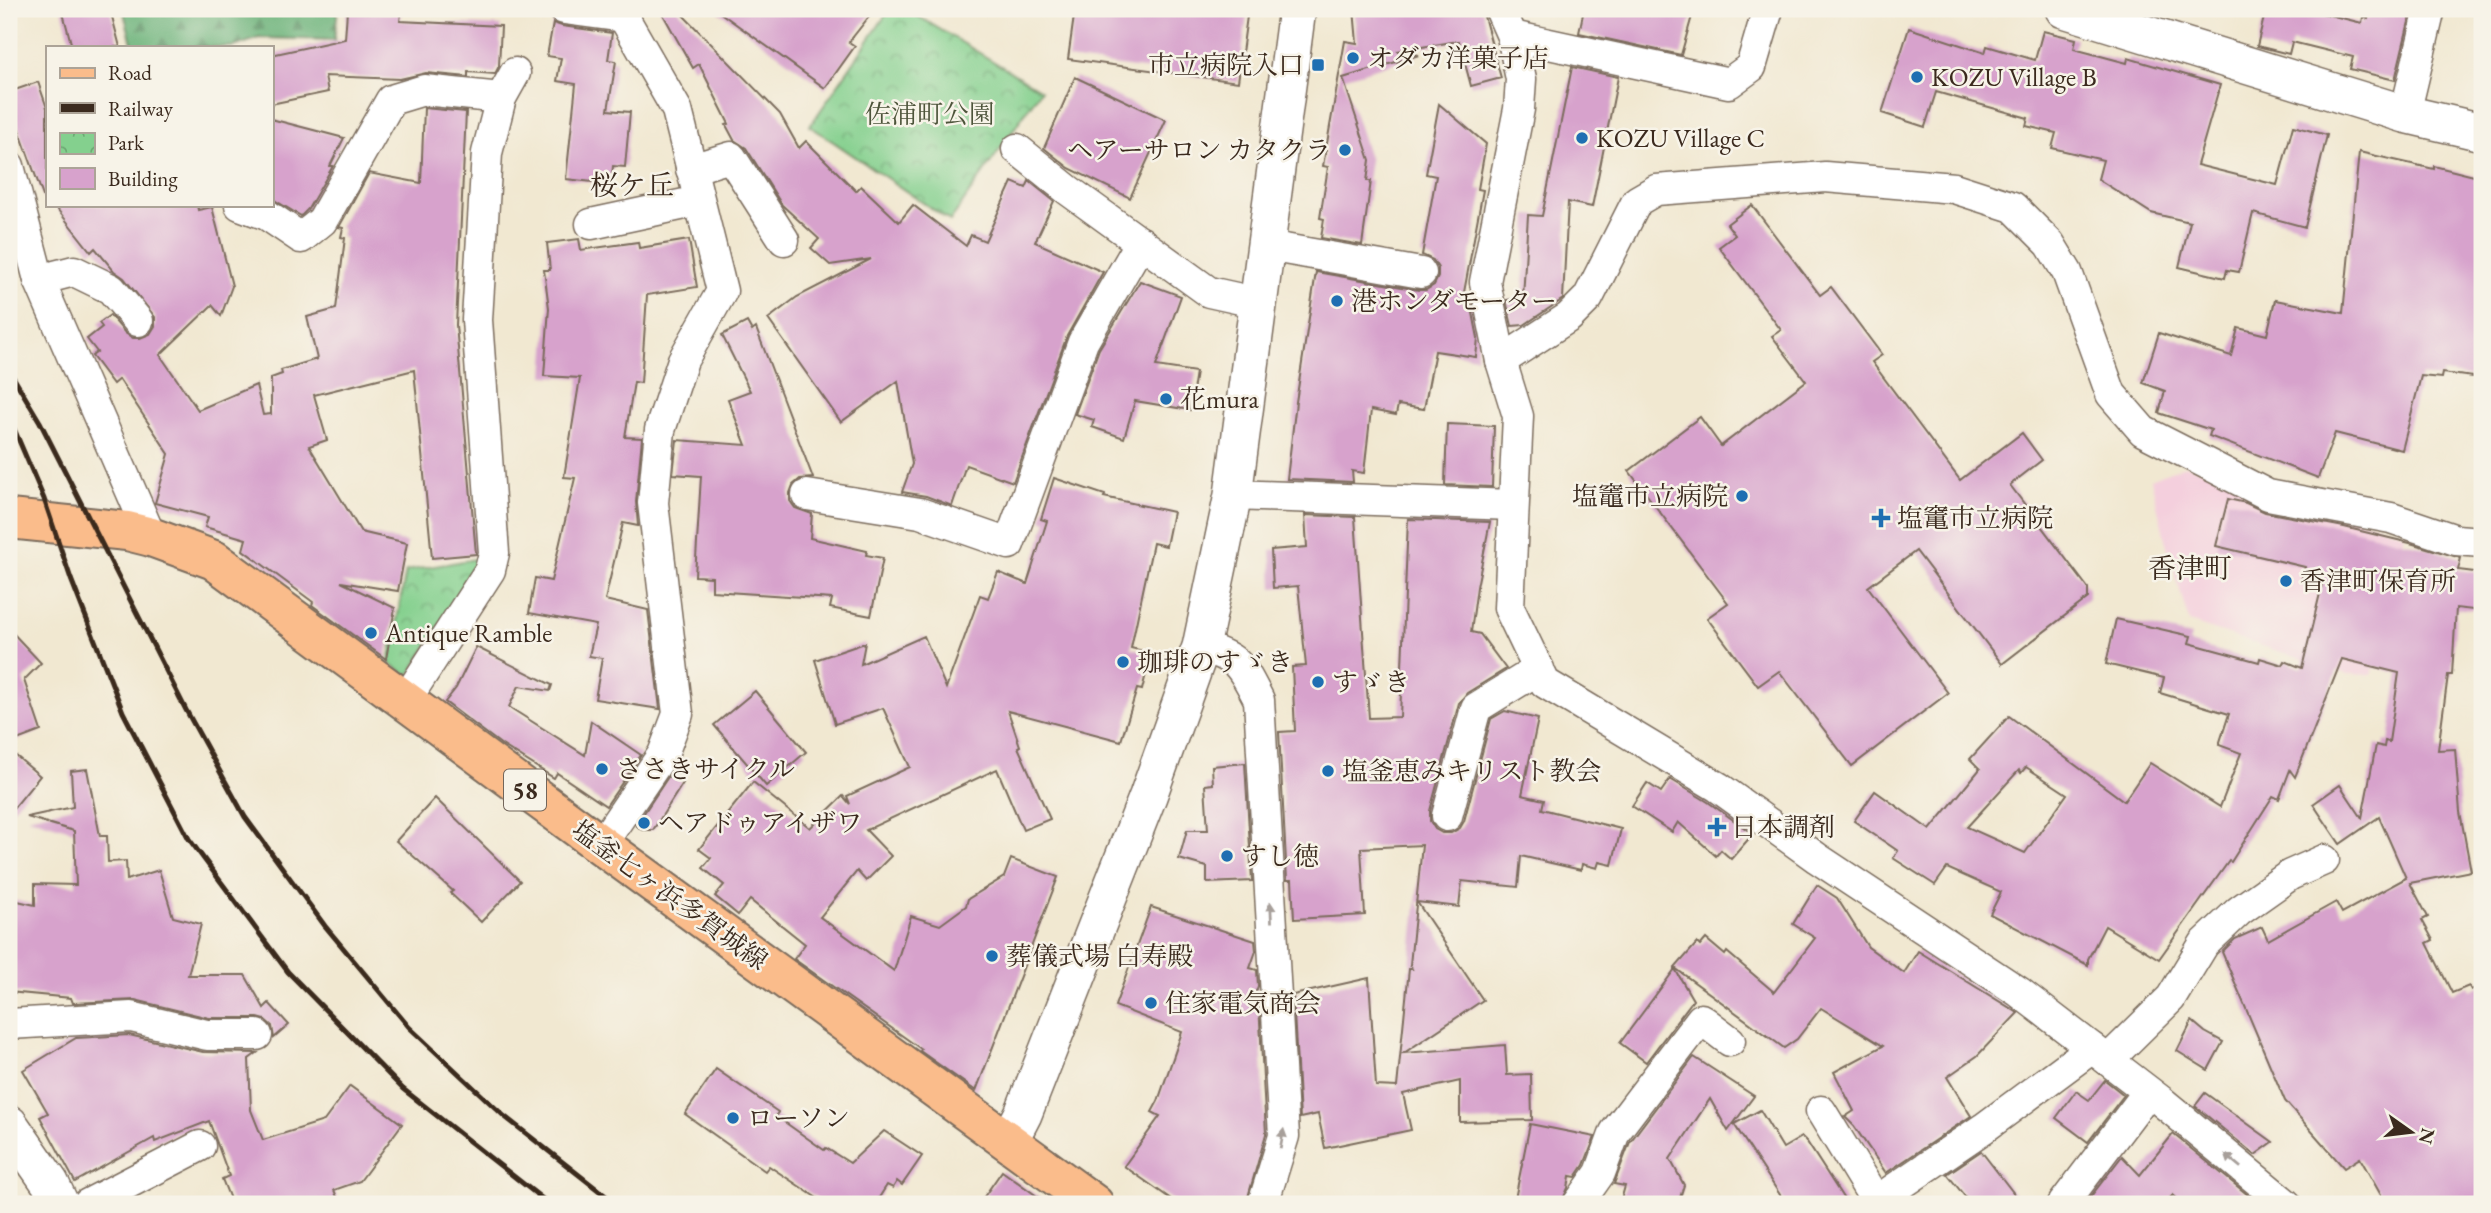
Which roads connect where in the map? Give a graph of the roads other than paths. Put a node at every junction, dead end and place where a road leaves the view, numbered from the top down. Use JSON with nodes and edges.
{"nodes":[{"id":1,"x":564,"y":9,"type":"edge"},
{"id":2,"x":1297,"y":9,"type":"edge"},
{"id":3,"x":1500,"y":9,"type":"edge"},
{"id":4,"x":1768,"y":9,"type":"edge"},
{"id":5,"x":2064,"y":9,"type":"edge"},
{"id":6,"x":2430,"y":9,"type":"edge"},
{"id":7,"x":622,"y":13,"type":"edge"},
{"id":8,"x":2113,"y":16,"type":"edge"},
{"id":9,"x":1512,"y":36,"type":"junction"},
{"id":10,"x":2404,"y":114,"type":"junction"},
{"id":11,"x":2482,"y":132,"type":"edge"},
{"id":12,"x":1017,"y":149,"type":"dead end"},
{"id":13,"x":9,"y":166,"type":"edge"},
{"id":14,"x":691,"y":169,"type":"junction"},
{"id":15,"x":699,"y":201,"type":"junction"},
{"id":16,"x":243,"y":206,"type":"edge"},
{"id":17,"x":591,"y":225,"type":"dead end"},
{"id":18,"x":784,"y":240,"type":"dead end"},
{"id":19,"x":1141,"y":242,"type":"junction"},
{"id":20,"x":1267,"y":246,"type":"junction"},
{"id":21,"x":1421,"y":273,"type":"dead end"},
{"id":22,"x":39,"y":280,"type":"junction"},
{"id":23,"x":1259,"y":303,"type":"junction"},
{"id":24,"x":138,"y":321,"type":"dead end"},
{"id":25,"x":1501,"y":361,"type":"junction"},
{"id":26,"x":807,"y":495,"type":"dead end"},
{"id":27,"x":1233,"y":495,"type":"junction"},
{"id":28,"x":1513,"y":505,"type":"junction"},
{"id":29,"x":9,"y":519,"type":"edge"},
{"id":30,"x":151,"y":537,"type":"junction"},
{"id":31,"x":2482,"y":542,"type":"edge"},
{"id":32,"x":1201,"y":647,"type":"junction"},
{"id":33,"x":1539,"y":669,"type":"junction"},
{"id":34,"x":405,"y":701,"type":"junction"},
{"id":35,"x":1447,"y":816,"type":"dead end"},
{"id":36,"x":601,"y":845,"type":"junction"},
{"id":37,"x":2325,"y":860,"type":"dead end"},
{"id":38,"x":9,"y":1024,"type":"edge"},
{"id":39,"x":257,"y":1035,"type":"dead end"},
{"id":40,"x":1730,"y":1041,"type":"dead end"},
{"id":41,"x":2100,"y":1054,"type":"junction"},
{"id":42,"x":2148,"y":1092,"type":"junction"},
{"id":43,"x":1821,"y":1111,"type":"dead end"},
{"id":44,"x":9,"y":1124,"type":"edge"},
{"id":45,"x":1009,"y":1141,"type":"junction"},
{"id":46,"x":200,"y":1146,"type":"dead end"},
{"id":47,"x":1874,"y":1203,"type":"edge"},
{"id":48,"x":60,"y":1204,"type":"edge"},
{"id":49,"x":88,"y":1204,"type":"edge"},
{"id":50,"x":1094,"y":1204,"type":"edge"},
{"id":51,"x":1263,"y":1204,"type":"edge"},
{"id":52,"x":1578,"y":1204,"type":"edge"},
{"id":53,"x":2063,"y":1204,"type":"edge"},
{"id":54,"x":2286,"y":1204,"type":"edge"}],
"edges":[{"from":1,"to":7,"type":"street"},
{"from":2,"to":20,"type":"street"},
{"from":3,"to":9,"type":"street"},
{"from":4,"to":9,"type":"street"},
{"from":5,"to":8,"type":"street"},
{"from":6,"to":10,"type":"street"},
{"from":7,"to":14,"type":"street"},
{"from":8,"to":10,"type":"street"},
{"from":9,"to":25,"type":"street"},
{"from":10,"to":11,"type":"street"},
{"from":12,"to":19,"type":"street"},
{"from":13,"to":22,"type":"street"},
{"from":14,"to":15,"type":"street"},
{"from":14,"to":18,"type":"street"},
{"from":15,"to":17,"type":"street"},
{"from":15,"to":36,"type":"street"},
{"from":16,"to":34,"type":"street"},
{"from":19,"to":23,"type":"street"},
{"from":19,"to":26,"type":"street"},
{"from":20,"to":21,"type":"street"},
{"from":20,"to":23,"type":"street"},
{"from":22,"to":24,"type":"street"},
{"from":22,"to":30,"type":"street"},
{"from":23,"to":27,"type":"street"},
{"from":25,"to":28,"type":"street"},
{"from":25,"to":31,"type":"street"},
{"from":27,"to":28,"type":"street"},
{"from":27,"to":32,"type":"street"},
{"from":28,"to":33,"type":"street"},
{"from":29,"to":30,"type":"main road","name":"塩釜七ヶ浜多賀城線","number":"58"},
{"from":30,"to":34,"type":"main road","name":"塩釜七ヶ浜多賀城線","number":"58"},
{"from":32,"to":45,"type":"street"},
{"from":51,"to":32,"type":"street","one_way":true},
{"from":33,"to":35,"type":"street"},
{"from":33,"to":41,"type":"street"},
{"from":34,"to":36,"type":"main road","name":"塩釜七ヶ浜多賀城線","number":"58"},
{"from":36,"to":45,"type":"main road","name":"塩釜七ヶ浜多賀城線","number":"58"},
{"from":37,"to":41,"type":"street"},
{"from":38,"to":39,"type":"street"},
{"from":40,"to":52,"type":"street"},
{"from":41,"to":42,"type":"street"},
{"from":41,"to":47,"type":"street"},
{"from":42,"to":53,"type":"street"},
{"from":54,"to":42,"type":"street","one_way":true},
{"from":43,"to":47,"type":"street"},
{"from":44,"to":48,"type":"street"},
{"from":45,"to":50,"type":"main road","name":"塩釜七ヶ浜多賀城線","number":"58"},
{"from":46,"to":49,"type":"street"}]}
